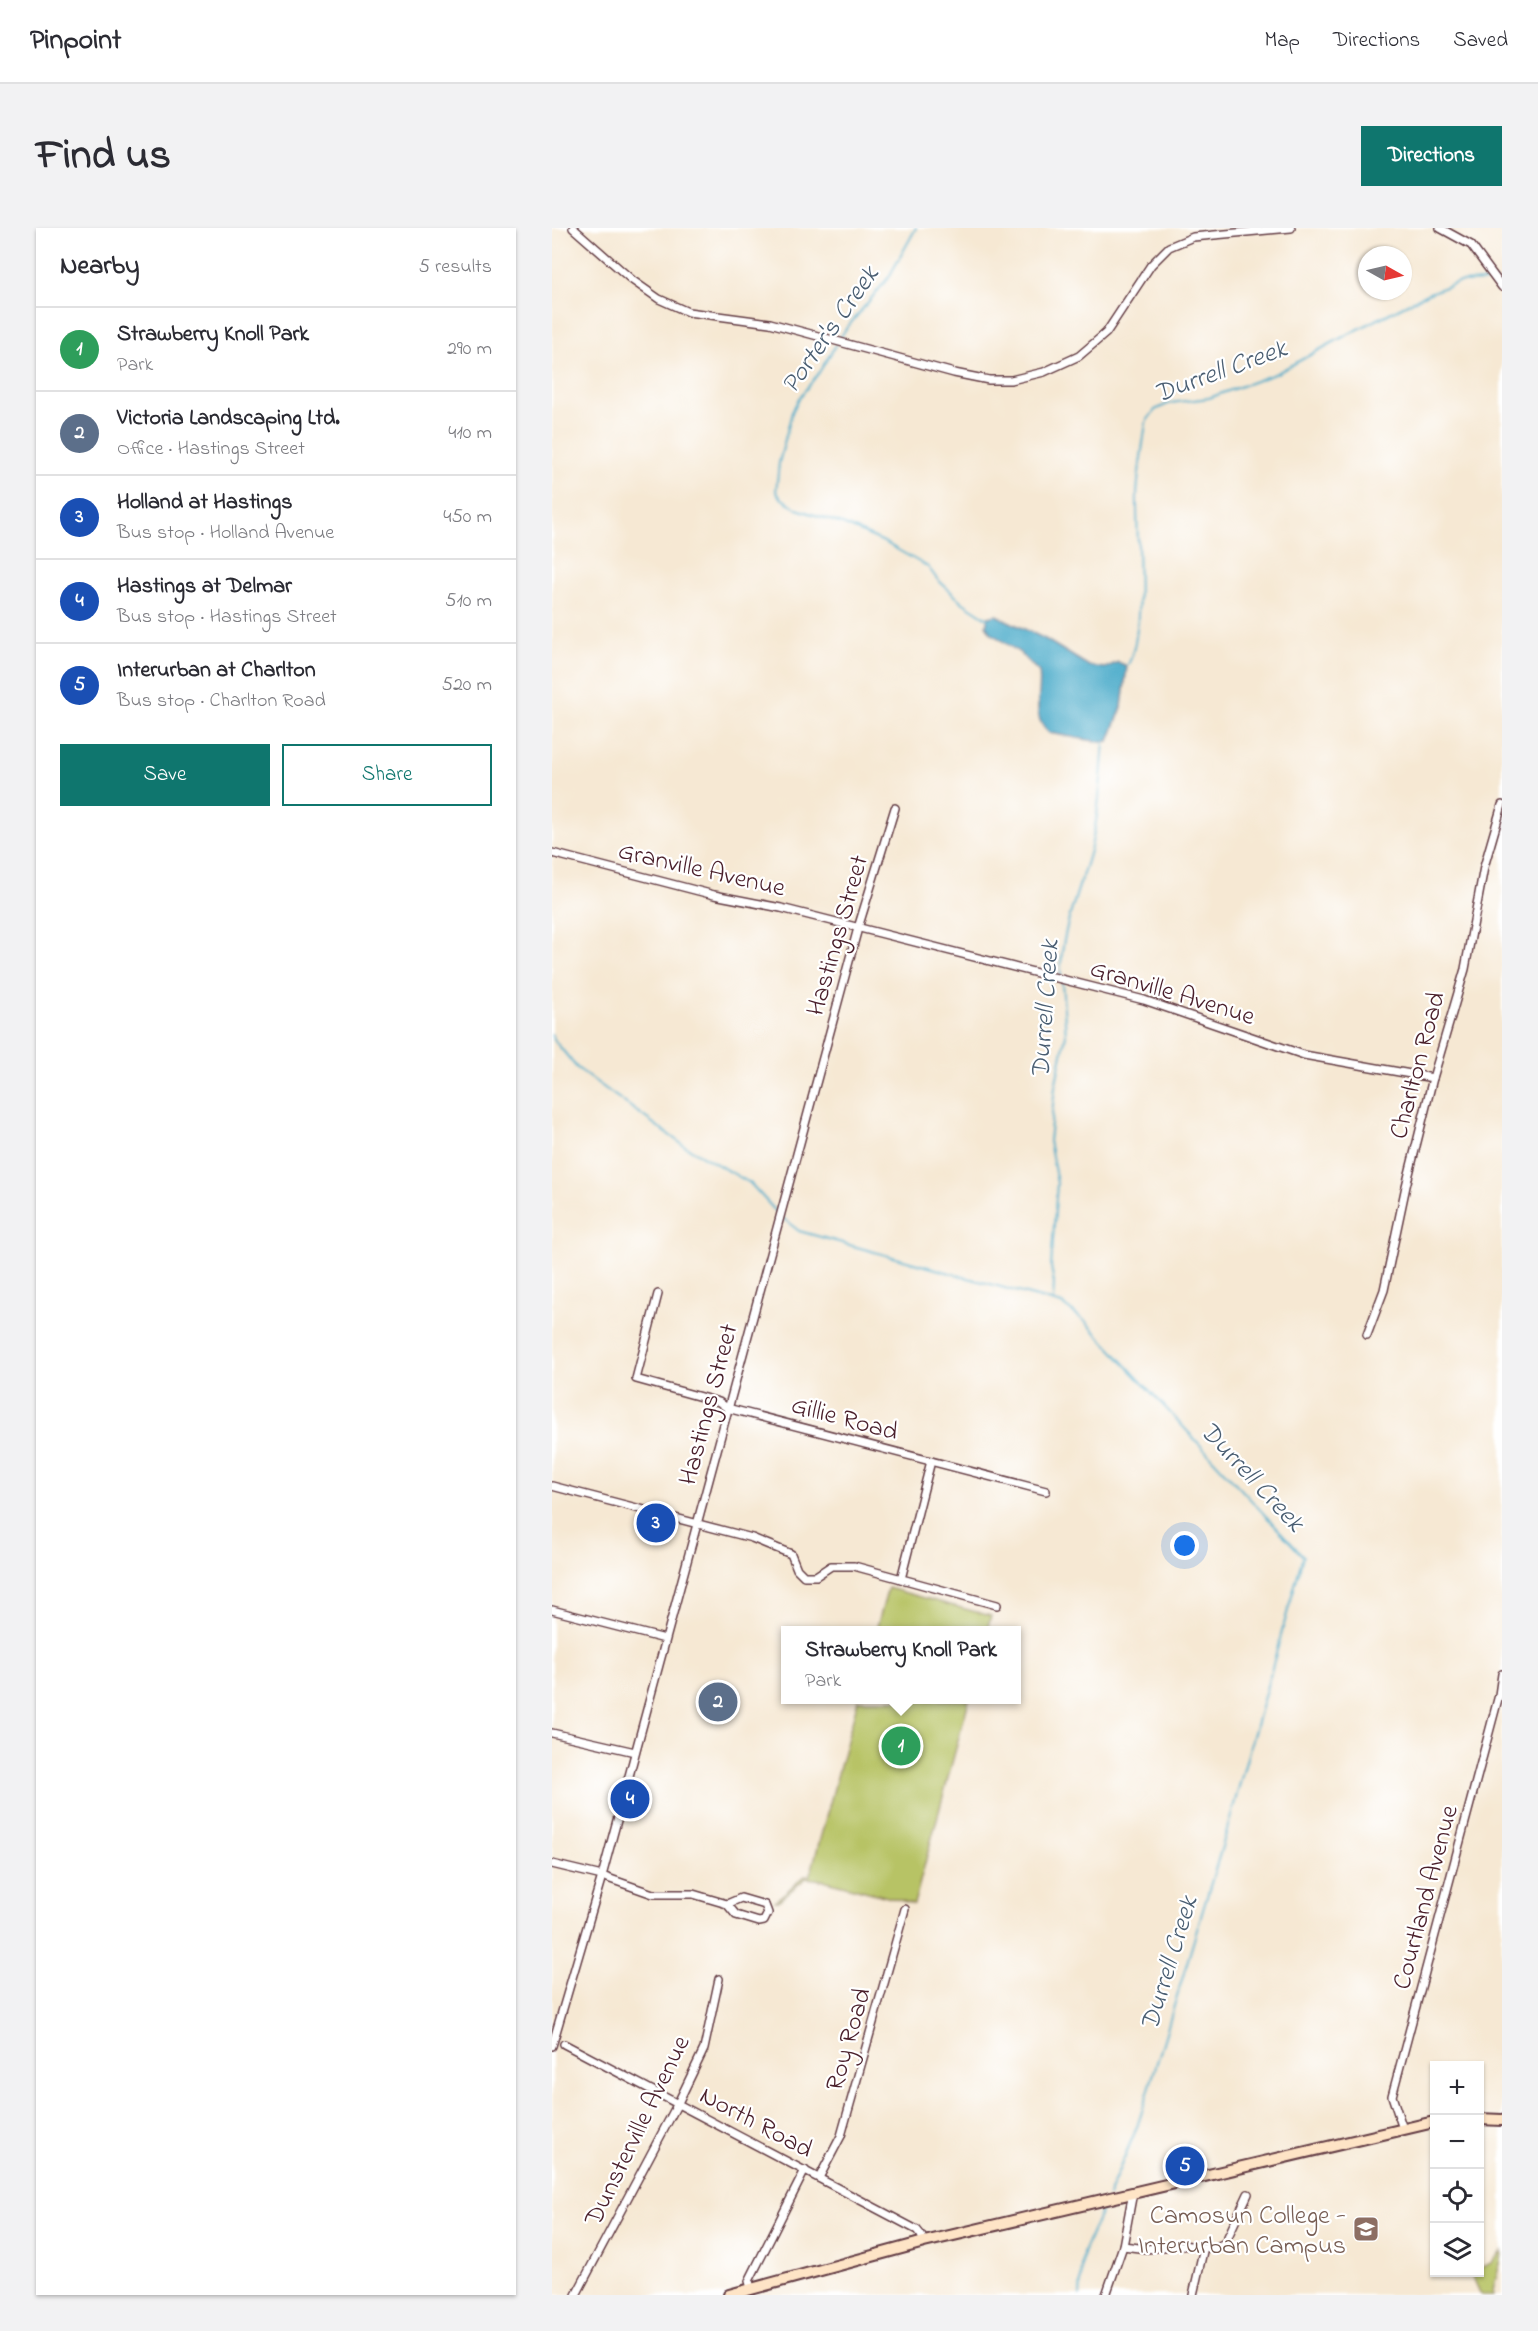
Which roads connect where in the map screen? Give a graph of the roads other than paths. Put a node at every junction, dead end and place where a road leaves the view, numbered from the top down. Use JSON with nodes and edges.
{"nodes":[{"id":1,"x":573,"y":228,"type":"edge"},
{"id":2,"x":1291,"y":228,"type":"edge"},
{"id":3,"x":1440,"y":228,"type":"edge"},
{"id":4,"x":1502,"y":287,"type":"edge"},
{"id":5,"x":1502,"y":805,"type":"edge"},
{"id":6,"x":895,"y":808,"type":"dead end"},
{"id":7,"x":552,"y":853,"type":"edge"},
{"id":8,"x":858,"y":928,"type":"junction"},
{"id":9,"x":1433,"y":1078,"type":"junction"},
{"id":10,"x":658,"y":1294,"type":"dead end"},
{"id":11,"x":1368,"y":1335,"type":"dead end"},
{"id":12,"x":727,"y":1408,"type":"junction"},
{"id":13,"x":931,"y":1461,"type":"junction"},
{"id":14,"x":552,"y":1486,"type":"edge"},
{"id":15,"x":1046,"y":1491,"type":"dead end"},
{"id":16,"x":696,"y":1524,"type":"junction"},
{"id":17,"x":901,"y":1579,"type":"junction"},
{"id":18,"x":997,"y":1605,"type":"dead end"},
{"id":19,"x":552,"y":1610,"type":"edge"},
{"id":20,"x":665,"y":1639,"type":"junction"},
{"id":21,"x":1502,"y":1674,"type":"edge"},
{"id":22,"x":552,"y":1733,"type":"edge"},
{"id":23,"x":635,"y":1752,"type":"junction"},
{"id":24,"x":552,"y":1864,"type":"edge"},
{"id":25,"x":602,"y":1876,"type":"junction"},
{"id":26,"x":727,"y":1904,"type":"junction"},
{"id":27,"x":905,"y":1909,"type":"dead end"},
{"id":28,"x":719,"y":1979,"type":"dead end"},
{"id":29,"x":553,"y":2041,"type":"edge"},
{"id":30,"x":564,"y":2044,"type":"dead end"},
{"id":31,"x":678,"y":2103,"type":"junction"},
{"id":32,"x":1484,"y":2119,"type":"edge"},
{"id":33,"x":1502,"y":2120,"type":"edge"},
{"id":34,"x":1430,"y":2123,"type":"edge"},
{"id":35,"x":1403,"y":2129,"type":"junction"},
{"id":36,"x":805,"y":2170,"type":"junction"},
{"id":37,"x":819,"y":2178,"type":"junction"},
{"id":38,"x":1133,"y":2192,"type":"junction"},
{"id":39,"x":1248,"y":2194,"type":"dead end"},
{"id":40,"x":924,"y":2242,"type":"junction"},
{"id":41,"x":1122,"y":2246,"type":"junction"},
{"id":42,"x":1204,"y":2247,"type":"junction"},
{"id":43,"x":751,"y":2288,"type":"junction"},
{"id":44,"x":734,"y":2294,"type":"edge"},
{"id":45,"x":576,"y":2295,"type":"edge"},
{"id":46,"x":1106,"y":2295,"type":"edge"},
{"id":47,"x":1193,"y":2295,"type":"edge"}],
"edges":[{"from":1,"to":2,"type":"street"},
{"from":3,"to":4,"type":"street"},
{"from":5,"to":9,"type":"street","name":"Charlton Road"},
{"from":6,"to":8,"type":"street","name":"Hastings Street"},
{"from":7,"to":8,"type":"street","name":"Granville Avenue"},
{"from":8,"to":9,"type":"street","name":"Granville Avenue"},
{"from":8,"to":12,"type":"street","name":"Hastings Street"},
{"from":9,"to":11,"type":"street","name":"Charlton Road"},
{"from":10,"to":12,"type":"street","name":"Gillie Road"},
{"from":12,"to":13,"type":"street","name":"Gillie Road"},
{"from":12,"to":16,"type":"street","name":"Hastings Street"},
{"from":13,"to":15,"type":"street","name":"Gillie Road"},
{"from":13,"to":17,"type":"street"},
{"from":14,"to":16,"type":"street"},
{"from":16,"to":17,"type":"street"},
{"from":16,"to":20,"type":"street","name":"Hastings Street"},
{"from":17,"to":18,"type":"street"},
{"from":19,"to":20,"type":"street"},
{"from":20,"to":23,"type":"street","name":"Hastings Street"},
{"from":21,"to":35,"type":"street","name":"Courtland Avenue"},
{"from":22,"to":23,"type":"street"},
{"from":23,"to":25,"type":"street","name":"Hastings Street"},
{"from":24,"to":25,"type":"street"},
{"from":25,"to":26,"type":"street"},
{"from":25,"to":29,"type":"street","name":"Hastings Street"},
{"from":26,"to":26,"type":"street"},
{"from":27,"to":37,"type":"street","name":"Roy Road"},
{"from":28,"to":31,"type":"street","name":"Dunsterville Avenue"},
{"from":30,"to":31,"type":"street","name":"North Road"},
{"from":31,"to":36,"type":"street","name":"North Road"},
{"from":31,"to":45,"type":"street","name":"Dunsterville Avenue"},
{"from":32,"to":33,"type":"main road"},
{"from":34,"to":35,"type":"main road"},
{"from":35,"to":38,"type":"main road"},
{"from":36,"to":37,"type":"street","name":"North Road"},
{"from":36,"to":43,"type":"street"},
{"from":37,"to":40,"type":"street","name":"North Road"},
{"from":38,"to":40,"type":"main road"},
{"from":38,"to":41,"type":"street"},
{"from":39,"to":42,"type":"street"},
{"from":40,"to":43,"type":"main road"},
{"from":41,"to":42,"type":"street"},
{"from":41,"to":46,"type":"street"},
{"from":42,"to":47,"type":"street"},
{"from":43,"to":44,"type":"main road"}]}
